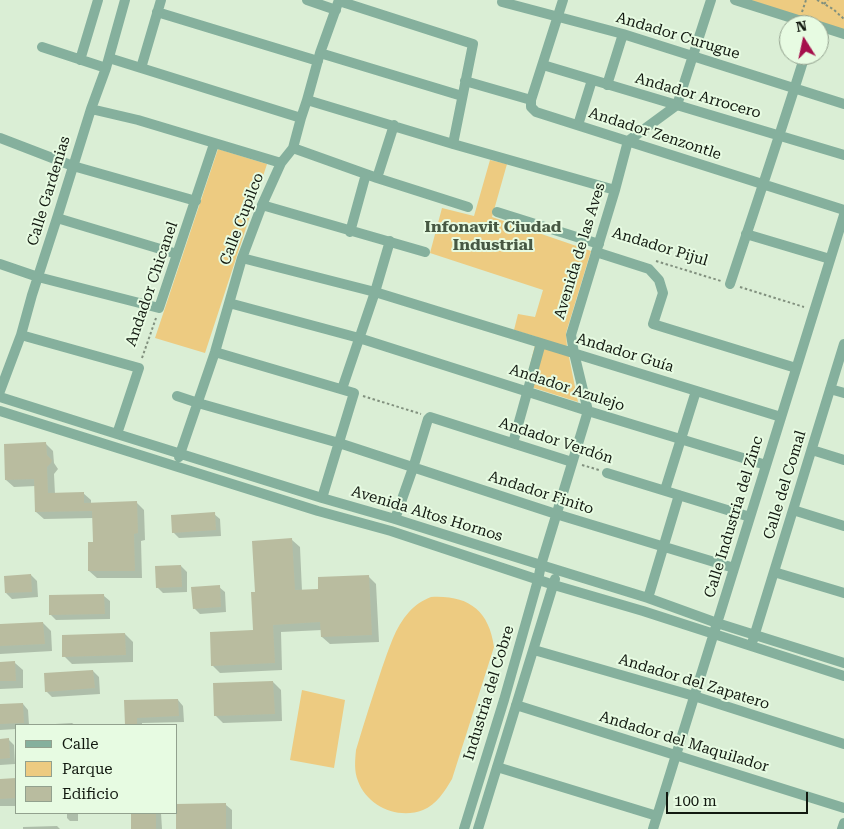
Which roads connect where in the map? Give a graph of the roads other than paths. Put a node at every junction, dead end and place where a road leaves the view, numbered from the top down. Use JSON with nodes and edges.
{"nodes":[{"id":1,"x":98,"y":0,"type":"edge"},
{"id":2,"x":125,"y":0,"type":"edge"},
{"id":3,"x":161,"y":0,"type":"edge"},
{"id":4,"x":307,"y":0,"type":"edge"},
{"id":5,"x":563,"y":0,"type":"edge"},
{"id":6,"x":712,"y":0,"type":"edge"},
{"id":7,"x":735,"y":0,"type":"edge"},
{"id":8,"x":502,"y":2,"type":"dead end"},
{"id":9,"x":338,"y":3,"type":"edge"},
{"id":10,"x":157,"y":12,"type":"junction"},
{"id":11,"x":784,"y":15,"type":"edge"},
{"id":12,"x":558,"y":16,"type":"junction"},
{"id":13,"x":829,"y":29,"type":"edge"},
{"id":14,"x":624,"y":34,"type":"junction"},
{"id":15,"x":844,"y":34,"type":"edge"},
{"id":16,"x":42,"y":47,"type":"dead end"},
{"id":17,"x":693,"y":56,"type":"junction"},
{"id":18,"x":319,"y":57,"type":"junction"},
{"id":19,"x":80,"y":60,"type":"junction"},
{"id":20,"x":107,"y":63,"type":"junction"},
{"id":21,"x":543,"y":65,"type":"junction"},
{"id":22,"x":802,"y":65,"type":"edge"},
{"id":23,"x":141,"y":68,"type":"junction"},
{"id":24,"x":592,"y":80,"type":"junction"},
{"id":25,"x":465,"y":81,"type":"junction"},
{"id":26,"x":607,"y":85,"type":"junction"},
{"id":27,"x":794,"y":88,"type":"junction"},
{"id":28,"x":462,"y":96,"type":"junction"},
{"id":29,"x":307,"y":100,"type":"junction"},
{"id":30,"x":531,"y":100,"type":"junction"},
{"id":31,"x":844,"y":104,"type":"edge"},
{"id":32,"x":678,"y":105,"type":"junction"},
{"id":33,"x":91,"y":109,"type":"junction"},
{"id":34,"x":301,"y":118,"type":"junction"},
{"id":35,"x":394,"y":125,"type":"junction"},
{"id":36,"x":578,"y":125,"type":"junction"},
{"id":37,"x":780,"y":136,"type":"junction"},
{"id":38,"x":1,"y":142,"type":"edge"},
{"id":39,"x":628,"y":142,"type":"junction"},
{"id":40,"x":214,"y":144,"type":"junction"},
{"id":41,"x":453,"y":144,"type":"junction"},
{"id":42,"x":293,"y":148,"type":"junction"},
{"id":43,"x":844,"y":155,"type":"edge"},
{"id":44,"x":281,"y":163,"type":"junction"},
{"id":45,"x":72,"y":166,"type":"junction"},
{"id":46,"x":371,"y":176,"type":"junction"},
{"id":47,"x":763,"y":184,"type":"junction"},
{"id":48,"x":615,"y":190,"type":"junction"},
{"id":49,"x":196,"y":201,"type":"junction"},
{"id":50,"x":262,"y":205,"type":"junction"},
{"id":51,"x":468,"y":207,"type":"dead end"},
{"id":52,"x":844,"y":210,"type":"edge"},
{"id":53,"x":497,"y":212,"type":"dead end"},
{"id":54,"x":844,"y":215,"type":"edge"},
{"id":55,"x":57,"y":218,"type":"junction"},
{"id":56,"x":350,"y":232,"type":"junction"},
{"id":57,"x":746,"y":234,"type":"junction"},
{"id":58,"x":390,"y":241,"type":"junction"},
{"id":59,"x":597,"y":248,"type":"junction"},
{"id":60,"x":425,"y":252,"type":"dead end"},
{"id":61,"x":178,"y":254,"type":"junction"},
{"id":62,"x":242,"y":258,"type":"junction"},
{"id":63,"x":830,"y":259,"type":"junction"},
{"id":64,"x":0,"y":264,"type":"edge"},
{"id":65,"x":38,"y":277,"type":"junction"},
{"id":66,"x":730,"y":284,"type":"road end"},
{"id":67,"x":375,"y":292,"type":"junction"},
{"id":68,"x":229,"y":303,"type":"junction"},
{"id":69,"x":21,"y":335,"type":"junction"},
{"id":70,"x":359,"y":338,"type":"junction"},
{"id":71,"x":541,"y":343,"type":"junction"},
{"id":72,"x":844,"y":344,"type":"edge"},
{"id":73,"x":214,"y":352,"type":"junction"},
{"id":74,"x":574,"y":353,"type":"junction"},
{"id":75,"x":796,"y":368,"type":"junction"},
{"id":76,"x":342,"y":389,"type":"junction"},
{"id":77,"x":830,"y":389,"type":"junction"},
{"id":78,"x":0,"y":391,"type":"edge"},
{"id":79,"x":528,"y":391,"type":"junction"},
{"id":80,"x":696,"y":391,"type":"junction"},
{"id":81,"x":844,"y":393,"type":"edge"},
{"id":82,"x":0,"y":396,"type":"edge"},
{"id":83,"x":177,"y":396,"type":"dead end"},
{"id":84,"x":198,"y":403,"type":"junction"},
{"id":85,"x":0,"y":411,"type":"edge"},
{"id":86,"x":588,"y":411,"type":"junction"},
{"id":87,"x":781,"y":417,"type":"junction"},
{"id":88,"x":117,"y":434,"type":"junction"},
{"id":89,"x":681,"y":439,"type":"junction"},
{"id":90,"x":339,"y":443,"type":"junction"},
{"id":91,"x":513,"y":443,"type":"junction"},
{"id":92,"x":812,"y":450,"type":"junction"},
{"id":93,"x":180,"y":453,"type":"junction"},
{"id":94,"x":844,"y":460,"type":"edge"},
{"id":95,"x":572,"y":462,"type":"junction"},
{"id":96,"x":176,"y":466,"type":"junction"},
{"id":97,"x":766,"y":466,"type":"junction"},
{"id":98,"x":413,"y":468,"type":"junction"},
{"id":99,"x":607,"y":473,"type":"road end"},
{"id":100,"x":665,"y":490,"type":"junction"},
{"id":101,"x":679,"y":494,"type":"junction"},
{"id":102,"x":322,"y":498,"type":"junction"},
{"id":103,"x":793,"y":510,"type":"junction"},
{"id":104,"x":556,"y":514,"type":"junction"},
{"id":105,"x":750,"y":517,"type":"junction"},
{"id":106,"x":395,"y":519,"type":"junction"},
{"id":107,"x":844,"y":526,"type":"edge"},
{"id":108,"x":663,"y":546,"type":"junction"},
{"id":109,"x":541,"y":565,"type":"junction"},
{"id":110,"x":734,"y":568,"type":"junction"},
{"id":111,"x":558,"y":570,"type":"junction"},
{"id":112,"x":774,"y":572,"type":"junction"},
{"id":113,"x":538,"y":580,"type":"junction"},
{"id":114,"x":554,"y":585,"type":"junction"},
{"id":115,"x":844,"y":593,"type":"edge"},
{"id":116,"x":648,"y":598,"type":"junction"},
{"id":117,"x":717,"y":623,"type":"junction"},
{"id":118,"x":714,"y":634,"type":"junction"},
{"id":119,"x":754,"y":634,"type":"junction"},
{"id":120,"x":751,"y":646,"type":"junction"},
{"id":121,"x":534,"y":650,"type":"junction"},
{"id":122,"x":844,"y":663,"type":"edge"},
{"id":123,"x":844,"y":676,"type":"edge"},
{"id":124,"x":694,"y":696,"type":"junction"},
{"id":125,"x":516,"y":705,"type":"junction"},
{"id":126,"x":844,"y":744,"type":"edge"},
{"id":127,"x":676,"y":756,"type":"junction"},
{"id":128,"x":497,"y":767,"type":"junction"},
{"id":129,"x":844,"y":808,"type":"edge"},
{"id":130,"x":657,"y":816,"type":"junction"},
{"id":131,"x":844,"y":823,"type":"edge"},
{"id":132,"x":464,"y":829,"type":"edge"},
{"id":133,"x":480,"y":829,"type":"edge"},
{"id":134,"x":653,"y":829,"type":"edge"},
{"id":135,"x":842,"y":829,"type":"edge"}],
"edges":[{"from":1,"to":19,"type":"street"},
{"from":2,"to":20,"type":"street","name":"Calle Gardenias"},
{"from":3,"to":10,"type":"street"},
{"from":4,"to":9,"type":"street"},
{"from":5,"to":12,"type":"street"},
{"from":6,"to":17,"type":"street"},
{"from":7,"to":11,"type":"street"},
{"from":8,"to":12,"type":"street","name":"Andador Curugue"},
{"from":9,"to":18,"type":"street","name":"Calle Cupilco"},
{"from":9,"to":25,"type":"street"},
{"from":10,"to":18,"type":"street"},
{"from":10,"to":23,"type":"street"},
{"from":12,"to":14,"type":"street","name":"Andador Curugue"},
{"from":12,"to":21,"type":"street"},
{"from":13,"to":15,"type":"street"},
{"from":14,"to":17,"type":"street","name":"Andador Curugue"},
{"from":14,"to":26,"type":"street"},
{"from":16,"to":19,"type":"street"},
{"from":17,"to":27,"type":"street","name":"Andador Curugue"},
{"from":17,"to":32,"type":"street"},
{"from":18,"to":28,"type":"street"},
{"from":18,"to":29,"type":"street","name":"Calle Cupilco"},
{"from":19,"to":20,"type":"street"},
{"from":20,"to":23,"type":"street"},
{"from":20,"to":33,"type":"street","name":"Calle Gardenias"},
{"from":21,"to":24,"type":"street","name":"Andador Arrocero"},
{"from":21,"to":30,"type":"street"},
{"from":22,"to":27,"type":"street"},
{"from":23,"to":34,"type":"street"},
{"from":24,"to":26,"type":"street","name":"Andador Arrocero"},
{"from":24,"to":36,"type":"street"},
{"from":25,"to":28,"type":"street"},
{"from":25,"to":30,"type":"street","name":"Andador Zenzontle"},
{"from":26,"to":32,"type":"street","name":"Andador Arrocero"},
{"from":27,"to":31,"type":"street","name":"Andador Curugue"},
{"from":27,"to":37,"type":"street"},
{"from":28,"to":41,"type":"street"},
{"from":29,"to":34,"type":"street","name":"Calle Cupilco"},
{"from":29,"to":35,"type":"street"},
{"from":30,"to":36,"type":"street","name":"Andador Zenzontle"},
{"from":32,"to":37,"type":"street","name":"Andador Arrocero"},
{"from":32,"to":39,"type":"street"},
{"from":33,"to":40,"type":"street"},
{"from":33,"to":45,"type":"street","name":"Calle Gardenias"},
{"from":34,"to":42,"type":"street","name":"Calle Cupilco"},
{"from":35,"to":41,"type":"street"},
{"from":35,"to":46,"type":"street"},
{"from":36,"to":39,"type":"street","name":"Andador Zenzontle"},
{"from":37,"to":43,"type":"street","name":"Andador Arrocero"},
{"from":37,"to":47,"type":"street"},
{"from":38,"to":45,"type":"street"},
{"from":39,"to":47,"type":"street","name":"Andador Zenzontle"},
{"from":39,"to":48,"type":"street","name":"Avenida de las Aves"},
{"from":40,"to":44,"type":"street"},
{"from":40,"to":49,"type":"street","name":"Andador Chicanel"},
{"from":41,"to":48,"type":"street"},
{"from":42,"to":44,"type":"street","name":"Calle Cupilco"},
{"from":42,"to":46,"type":"street"},
{"from":44,"to":50,"type":"street","name":"Calle Cupilco"},
{"from":45,"to":49,"type":"street"},
{"from":45,"to":55,"type":"street","name":"Calle Gardenias"},
{"from":46,"to":51,"type":"street"},
{"from":46,"to":56,"type":"street"},
{"from":47,"to":52,"type":"street","name":"Andador Zenzontle"},
{"from":47,"to":57,"type":"street"},
{"from":48,"to":59,"type":"street","name":"Avenida de las Aves"},
{"from":49,"to":61,"type":"street","name":"Andador Chicanel"},
{"from":50,"to":56,"type":"street"},
{"from":50,"to":62,"type":"street","name":"Calle Cupilco"},
{"from":53,"to":59,"type":"street","name":"Andador Pijul"},
{"from":54,"to":63,"type":"street","name":"Calle Industria del Zinc"},
{"from":55,"to":61,"type":"street"},
{"from":55,"to":65,"type":"street","name":"Calle Gardenias"},
{"from":56,"to":58,"type":"street"},
{"from":57,"to":63,"type":"street"},
{"from":57,"to":66,"type":"street"},
{"from":58,"to":60,"type":"street"},
{"from":58,"to":67,"type":"street"},
{"from":59,"to":74,"type":"street","name":"Avenida de las Aves"},
{"from":59,"to":75,"type":"street","name":"Andador Pijul"},
{"from":61,"to":65,"type":"street","name":"Andador Chicanel"},
{"from":62,"to":67,"type":"street","name":"Andador Guía"},
{"from":62,"to":68,"type":"street","name":"Calle Cupilco"},
{"from":63,"to":75,"type":"street","name":"Calle Industria del Zinc"},
{"from":64,"to":65,"type":"street"},
{"from":65,"to":69,"type":"street","name":"Calle Gardenias"},
{"from":67,"to":70,"type":"street"},
{"from":67,"to":71,"type":"street","name":"Andador Guía"},
{"from":68,"to":70,"type":"street","name":"Andador Azulejo"},
{"from":68,"to":73,"type":"street","name":"Calle Cupilco"},
{"from":69,"to":78,"type":"street","name":"Calle Gardenias"},
{"from":69,"to":88,"type":"street","name":"Andador Chicanel"},
{"from":70,"to":76,"type":"street"},
{"from":70,"to":79,"type":"street","name":"Andador Azulejo"},
{"from":71,"to":74,"type":"street","name":"Andador Guía"},
{"from":71,"to":79,"type":"street"},
{"from":72,"to":77,"type":"street","name":"Calle del Comal"},
{"from":73,"to":76,"type":"street"},
{"from":73,"to":84,"type":"street","name":"Calle Cupilco"},
{"from":74,"to":80,"type":"street","name":"Andador Guía"},
{"from":74,"to":86,"type":"street","name":"Avenida de las Aves"},
{"from":75,"to":87,"type":"street","name":"Calle Industria del Zinc"},
{"from":76,"to":90,"type":"street"},
{"from":77,"to":81,"type":"street"},
{"from":77,"to":92,"type":"street","name":"Calle del Comal"},
{"from":79,"to":86,"type":"street","name":"Andador Azulejo"},
{"from":79,"to":91,"type":"street"},
{"from":80,"to":87,"type":"street","name":"Andador Guía"},
{"from":80,"to":89,"type":"street"},
{"from":82,"to":88,"type":"street","name":"Avenida Altos Hornos"},
{"from":83,"to":84,"type":"street","name":"Andador Finito"},
{"from":84,"to":90,"type":"street","name":"Andador Finito"},
{"from":84,"to":93,"type":"street","name":"Calle Cupilco"},
{"from":85,"to":96,"type":"street","name":"Avenida Altos Hornos"},
{"from":86,"to":89,"type":"street","name":"Andador Azulejo"},
{"from":86,"to":95,"type":"street"},
{"from":87,"to":97,"type":"street","name":"Calle Industria del Zinc"},
{"from":88,"to":93,"type":"street","name":"Avenida Altos Hornos"},
{"from":89,"to":97,"type":"street","name":"Andador Azulejo"},
{"from":89,"to":100,"type":"street"},
{"from":90,"to":98,"type":"street","name":"Andador Finito"},
{"from":90,"to":102,"type":"street"},
{"from":91,"to":95,"type":"street","name":"Andador Verdón"},
{"from":91,"to":98,"type":"street","name":"Andador Verdón"},
{"from":92,"to":94,"type":"street"},
{"from":92,"to":103,"type":"street","name":"Calle del Comal"},
{"from":93,"to":96,"type":"street","name":"Calle Cupilco"},
{"from":93,"to":102,"type":"street","name":"Avenida Altos Hornos"},
{"from":95,"to":104,"type":"street"},
{"from":96,"to":113,"type":"street","name":"Avenida Altos Hornos"},
{"from":97,"to":105,"type":"street","name":"Calle Industria del Zinc"},
{"from":98,"to":104,"type":"street","name":"Andador Finito"},
{"from":98,"to":106,"type":"street"},
{"from":99,"to":100,"type":"street","name":"Andador Verdón"},
{"from":100,"to":101,"type":"street","name":"Andador Verdón"},
{"from":101,"to":105,"type":"street","name":"Andador Verdón"},
{"from":101,"to":108,"type":"street"},
{"from":102,"to":106,"type":"street","name":"Avenida Altos Hornos"},
{"from":103,"to":107,"type":"street"},
{"from":103,"to":112,"type":"street","name":"Calle del Comal"},
{"from":104,"to":108,"type":"street","name":"Andador Finito"},
{"from":104,"to":109,"type":"street"},
{"from":105,"to":110,"type":"street","name":"Calle Industria del Zinc"},
{"from":106,"to":109,"type":"street","name":"Avenida Altos Hornos"},
{"from":108,"to":110,"type":"street","name":"Andador Finito"},
{"from":108,"to":116,"type":"street"},
{"from":109,"to":111,"type":"street","name":"Avenida Altos Hornos"},
{"from":109,"to":113,"type":"street","name":"Industria del Cobre"},
{"from":110,"to":117,"type":"street","name":"Calle Industria del Zinc"},
{"from":111,"to":114,"type":"street","name":"Industria del Cobre"},
{"from":111,"to":116,"type":"street","name":"Avenida Altos Hornos"},
{"from":112,"to":115,"type":"street"},
{"from":112,"to":119,"type":"street","name":"Calle del Comal"},
{"from":113,"to":114,"type":"street","name":"Avenida Altos Hornos"},
{"from":113,"to":132,"type":"street","name":"Industria del Cobre"},
{"from":114,"to":118,"type":"street","name":"Avenida Altos Hornos"},
{"from":114,"to":121,"type":"street","name":"Industria del Cobre"},
{"from":116,"to":117,"type":"street","name":"Avenida Altos Hornos"},
{"from":117,"to":118,"type":"street","name":"Calle Industria del Zinc"},
{"from":117,"to":119,"type":"street","name":"Avenida Altos Hornos"},
{"from":118,"to":120,"type":"street","name":"Avenida Altos Hornos"},
{"from":118,"to":124,"type":"street","name":"Calle Industria del Zinc"},
{"from":119,"to":120,"type":"street","name":"Calle del Comal"},
{"from":119,"to":122,"type":"street","name":"Avenida Altos Hornos"},
{"from":120,"to":123,"type":"street","name":"Avenida Altos Hornos"},
{"from":121,"to":124,"type":"street","name":"Andador del Zapatero"},
{"from":121,"to":125,"type":"street","name":"Industria del Cobre"},
{"from":124,"to":126,"type":"street","name":"Andador del Zapatero"},
{"from":124,"to":127,"type":"street","name":"Calle Industria del Zinc"},
{"from":125,"to":127,"type":"street","name":"Andador del Maquilador"},
{"from":125,"to":128,"type":"street","name":"Industria del Cobre"},
{"from":127,"to":129,"type":"street","name":"Andador del Maquilador"},
{"from":127,"to":130,"type":"street","name":"Calle Industria del Zinc"},
{"from":128,"to":130,"type":"street"},
{"from":128,"to":133,"type":"street","name":"Industria del Cobre"},
{"from":130,"to":134,"type":"street","name":"Calle Industria del Zinc"},
{"from":131,"to":135,"type":"street"}]}
